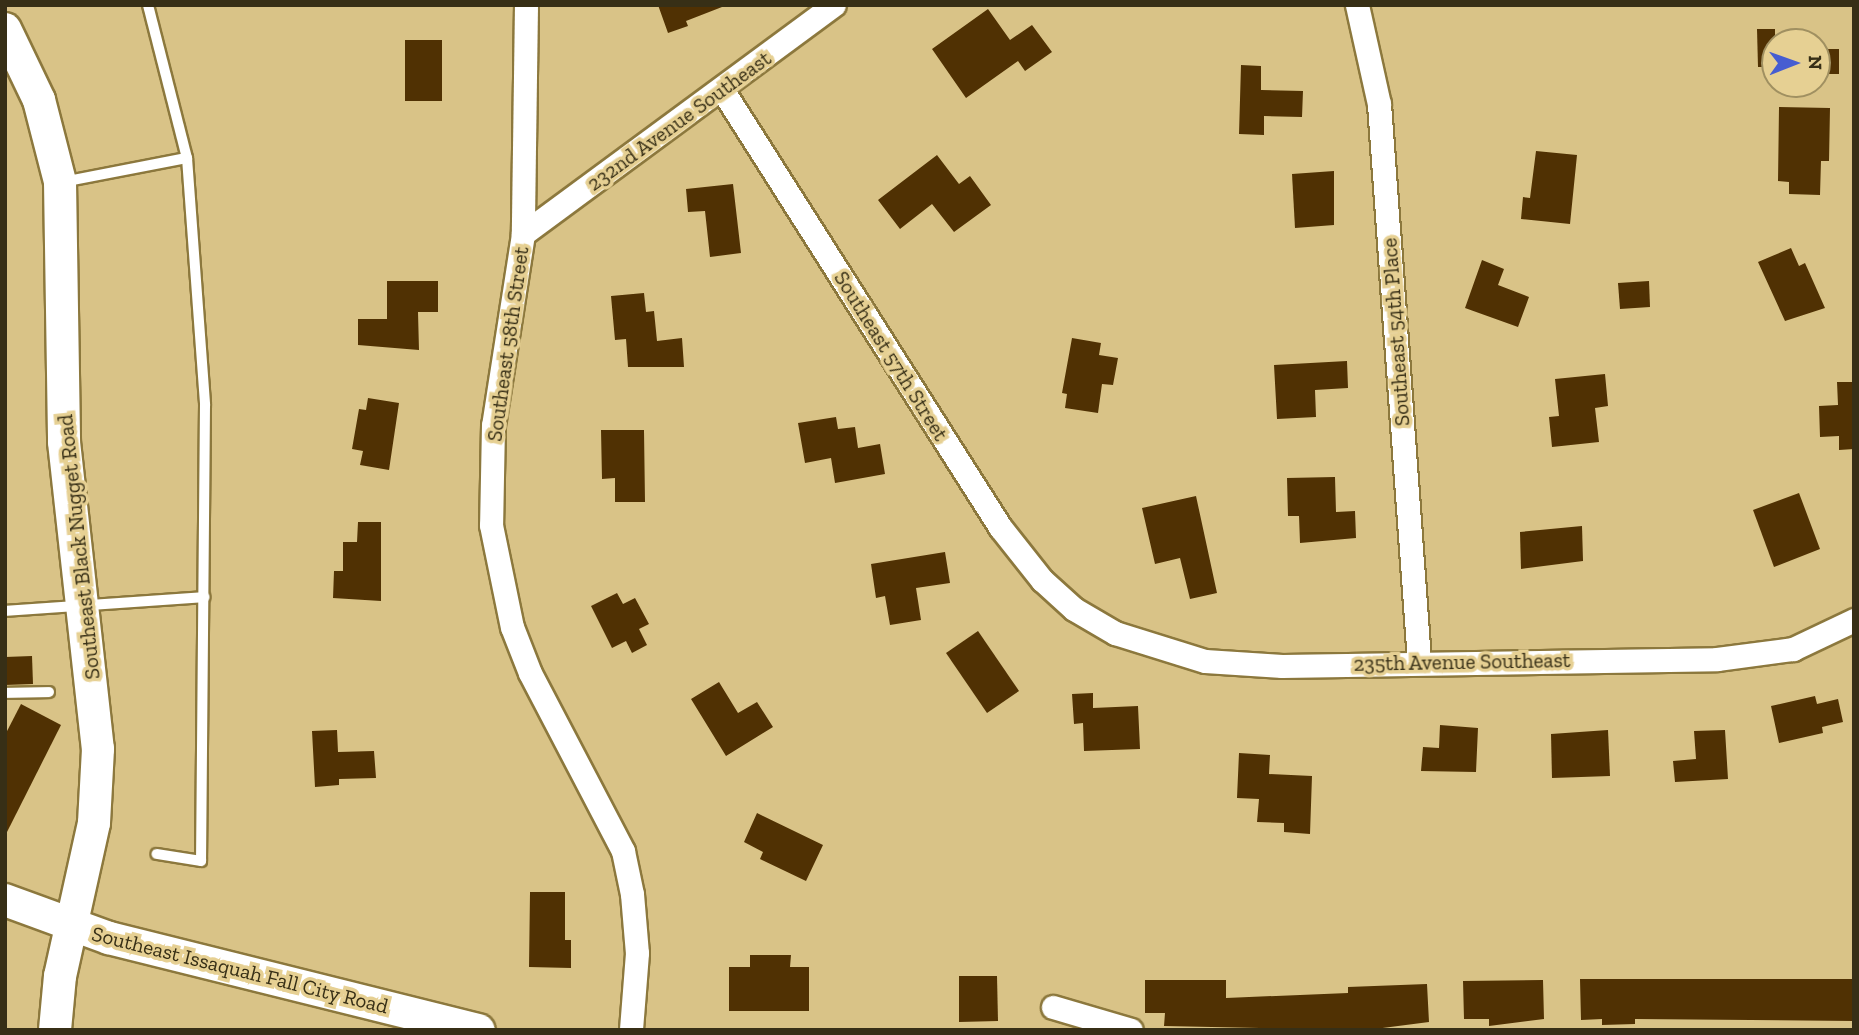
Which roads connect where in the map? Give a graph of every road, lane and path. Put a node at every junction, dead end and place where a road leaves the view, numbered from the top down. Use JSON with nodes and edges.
{"nodes":[{"id":1,"x":148,"y":5,"type":"edge"},
{"id":2,"x":526,"y":5,"type":"edge"},
{"id":3,"x":834,"y":5,"type":"edge"},
{"id":4,"x":1357,"y":5,"type":"edge"},
{"id":5,"x":5,"y":29,"type":"edge"},
{"id":6,"x":723,"y":91,"type":"junction"},
{"id":7,"x":187,"y":158,"type":"junction"},
{"id":8,"x":60,"y":182,"type":"junction"},
{"id":9,"x":523,"y":234,"type":"junction"},
{"id":10,"x":205,"y":597,"type":"junction"},
{"id":11,"x":83,"y":605,"type":"junction"},
{"id":12,"x":1074,"y":609,"type":"joint"},
{"id":13,"x":5,"y":611,"type":"edge"},
{"id":14,"x":1854,"y":620,"type":"edge"},
{"id":15,"x":1419,"y":661,"type":"junction"},
{"id":16,"x":5,"y":692,"type":"edge"},
{"id":17,"x":50,"y":692,"type":"dead end"},
{"id":18,"x":157,"y":854,"type":"dead end"},
{"id":19,"x":5,"y":900,"type":"edge"},
{"id":20,"x":70,"y":926,"type":"junction"},
{"id":21,"x":1054,"y":1007,"type":"dead end"},
{"id":22,"x":55,"y":1030,"type":"edge"},
{"id":23,"x":479,"y":1030,"type":"edge"},
{"id":24,"x":631,"y":1030,"type":"edge"},
{"id":25,"x":1131,"y":1030,"type":"edge"}],
"edges":[{"from":1,"to":7,"type":"lane"},
{"from":2,"to":9,"type":"street","name":"Southeast 58th Street"},
{"from":3,"to":6,"type":"street","name":"232nd Avenue Southeast"},
{"from":4,"to":15,"type":"street","name":"Southeast 54th Place"},
{"from":5,"to":8,"type":"street","name":"Southeast Black Nugget Road"},
{"from":6,"to":9,"type":"street","name":"232nd Avenue Southeast"},
{"from":6,"to":12,"type":"street","name":"Southeast 57th Street"},
{"from":7,"to":8,"type":"lane"},
{"from":7,"to":10,"type":"lane"},
{"from":8,"to":11,"type":"street","name":"Southeast Black Nugget Road"},
{"from":9,"to":24,"type":"street","name":"Southeast 58th Street"},
{"from":10,"to":11,"type":"lane"},
{"from":10,"to":18,"type":"lane"},
{"from":11,"to":13,"type":"lane"},
{"from":11,"to":20,"type":"street","name":"Southeast Black Nugget Road"},
{"from":12,"to":15,"type":"street","name":"235th Avenue Southeast"},
{"from":14,"to":15,"type":"street","name":"235th Avenue Southeast"},
{"from":16,"to":17,"type":"lane"},
{"from":19,"to":20,"type":"street","name":"Southeast Issaquah Fall City Road"},
{"from":20,"to":22,"type":"street","name":"Southeast Black Nugget Road"},
{"from":20,"to":23,"type":"street","name":"Southeast Issaquah Fall City Road"},
{"from":21,"to":25,"type":"street"}]}
